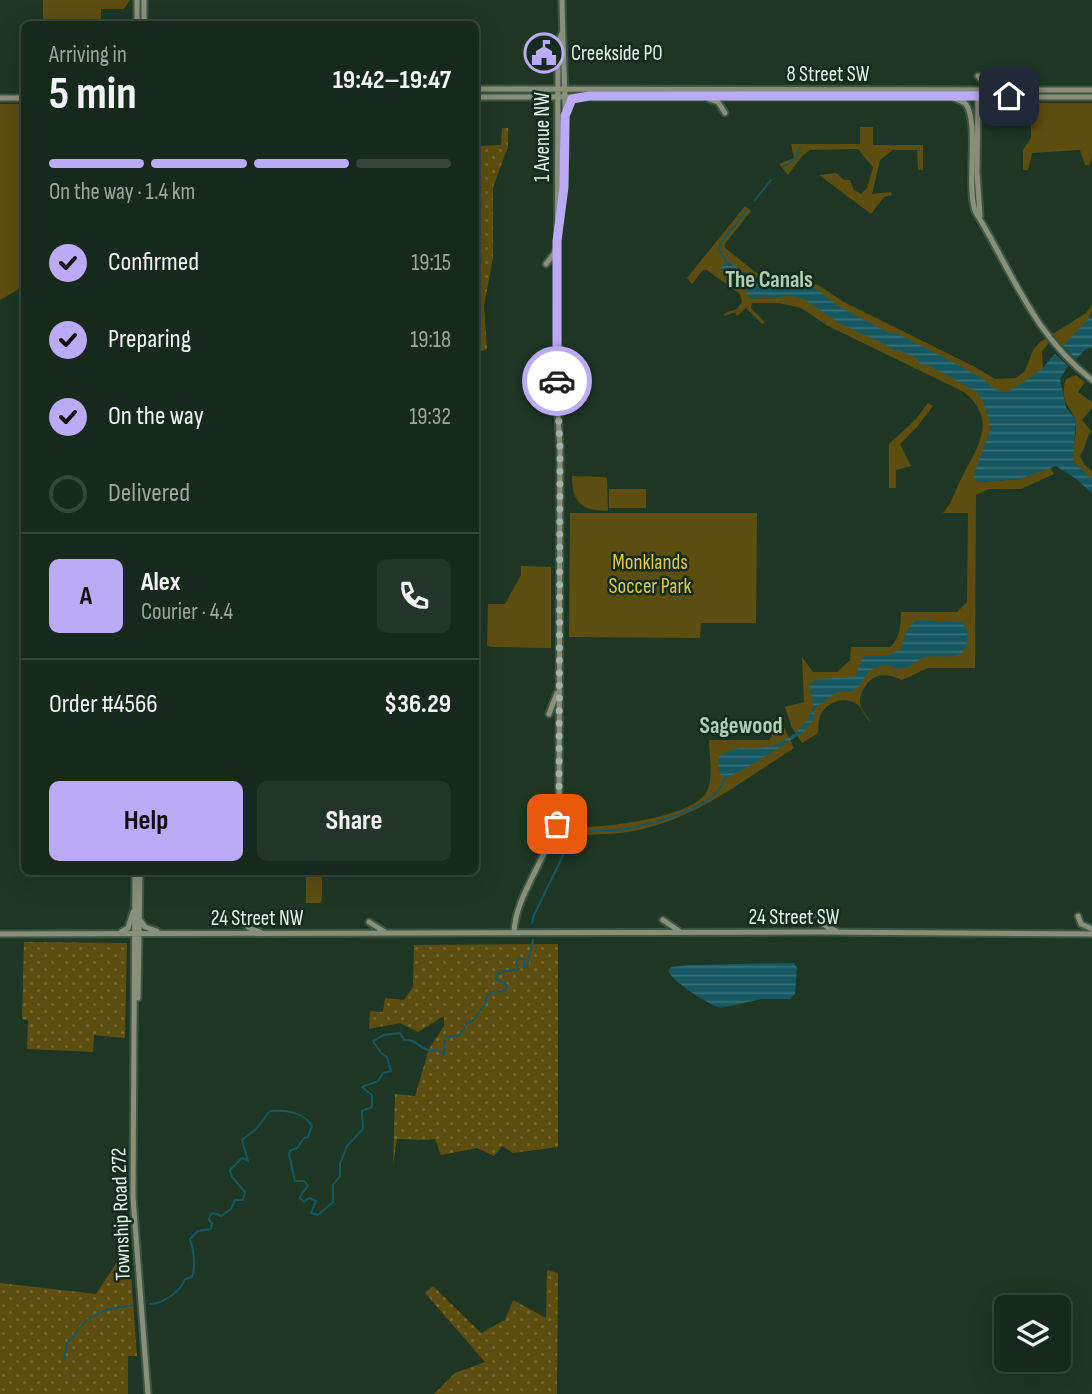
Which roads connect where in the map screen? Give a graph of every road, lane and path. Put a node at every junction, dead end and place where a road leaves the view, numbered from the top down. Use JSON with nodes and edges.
{"nodes":[{"id":1,"x":144,"y":0,"type":"edge"},
{"id":2,"x":562,"y":0,"type":"edge"},
{"id":3,"x":137,"y":2,"type":"edge"},
{"id":4,"x":137,"y":21,"type":"edge"},
{"id":5,"x":144,"y":21,"type":"edge"},
{"id":6,"x":978,"y":76,"type":"dead end"},
{"id":7,"x":479,"y":89,"type":"edge"},
{"id":8,"x":561,"y":89,"type":"junction"},
{"id":9,"x":1009,"y":89,"type":"junction"},
{"id":10,"x":1092,"y":90,"type":"edge"},
{"id":11,"x":589,"y":96,"type":"junction"},
{"id":12,"x":479,"y":97,"type":"edge"},
{"id":13,"x":538,"y":97,"type":"junction"},
{"id":14,"x":561,"y":97,"type":"junction"},
{"id":15,"x":702,"y":97,"type":"junction"},
{"id":16,"x":951,"y":97,"type":"junction"},
{"id":17,"x":978,"y":97,"type":"junction"},
{"id":18,"x":1092,"y":97,"type":"edge"},
{"id":19,"x":0,"y":98,"type":"edge"},
{"id":20,"x":21,"y":98,"type":"edge"},
{"id":21,"x":725,"y":113,"type":"dead end"},
{"id":22,"x":561,"y":117,"type":"junction"},
{"id":23,"x":980,"y":219,"type":"junction"},
{"id":24,"x":557,"y":244,"type":"junction"},
{"id":25,"x":546,"y":264,"type":"dead end"},
{"id":26,"x":1092,"y":380,"type":"edge"},
{"id":27,"x":557,"y":381,"type":"junction"},
{"id":28,"x":542,"y":399,"type":"dead end"},
{"id":29,"x":560,"y":687,"type":"junction"},
{"id":30,"x":549,"y":715,"type":"dead end"},
{"id":31,"x":138,"y":875,"type":"edge"},
{"id":32,"x":138,"y":875,"type":"edge"},
{"id":33,"x":135,"y":900,"type":"junction"},
{"id":34,"x":818,"y":915,"type":"dead end"},
{"id":35,"x":1078,"y":916,"type":"dead end"},
{"id":36,"x":140,"y":920,"type":"junction"},
{"id":37,"x":241,"y":920,"type":"dead end"},
{"id":38,"x":663,"y":920,"type":"dead end"},
{"id":39,"x":369,"y":922,"type":"dead end"},
{"id":40,"x":1092,"y":931,"type":"edge"},
{"id":41,"x":681,"y":932,"type":"junction"},
{"id":42,"x":839,"y":932,"type":"junction"},
{"id":43,"x":388,"y":933,"type":"junction"},
{"id":44,"x":514,"y":933,"type":"junction"},
{"id":45,"x":0,"y":934,"type":"edge"},
{"id":46,"x":118,"y":934,"type":"junction"},
{"id":47,"x":137,"y":934,"type":"junction"},
{"id":48,"x":166,"y":934,"type":"junction"},
{"id":49,"x":263,"y":934,"type":"junction"},
{"id":50,"x":148,"y":1394,"type":"edge"}],
"edges":[{"from":1,"to":5,"type":"street"},
{"from":2,"to":8,"type":"street","name":"1 Avenue NW"},
{"from":3,"to":4,"type":"street"},
{"from":6,"to":9,"type":"street"},
{"from":7,"to":8,"type":"street","name":"8 Street SW"},
{"from":8,"to":9,"type":"street","name":"8 Street SW"},
{"from":8,"to":14,"type":"street","name":"1 Avenue NW"},
{"from":9,"to":10,"type":"street","name":"8 Street SW"},
{"from":11,"to":14,"type":"street","name":"8 Street SW"},
{"from":11,"to":15,"type":"street","name":"8 Street SW"},
{"from":11,"to":22,"type":"street"},
{"from":12,"to":13,"type":"street","name":"8 Street SW"},
{"from":13,"to":14,"type":"street","name":"8 Street SW"},
{"from":13,"to":22,"type":"street"},
{"from":14,"to":22,"type":"street","name":"1 Avenue NW"},
{"from":15,"to":16,"type":"street","name":"8 Street SW"},
{"from":15,"to":21,"type":"street"},
{"from":16,"to":17,"type":"street","name":"8 Street SW"},
{"from":16,"to":23,"type":"street"},
{"from":17,"to":18,"type":"street","name":"8 Street SW"},
{"from":17,"to":23,"type":"street"},
{"from":19,"to":20,"type":"street"},
{"from":22,"to":24,"type":"street","name":"1 Avenue NW"},
{"from":23,"to":26,"type":"street"},
{"from":24,"to":25,"type":"street"},
{"from":24,"to":27,"type":"street","name":"1 Avenue NW"},
{"from":27,"to":28,"type":"street"},
{"from":27,"to":29,"type":"street","name":"1 Avenue NW"},
{"from":29,"to":30,"type":"street"},
{"from":29,"to":44,"type":"street","name":"1 Avenue NW"},
{"from":31,"to":33,"type":"street"},
{"from":32,"to":36,"type":"street"},
{"from":33,"to":46,"type":"street"},
{"from":33,"to":47,"type":"street"},
{"from":34,"to":42,"type":"street"},
{"from":35,"to":40,"type":"street"},
{"from":36,"to":47,"type":"street"},
{"from":36,"to":48,"type":"street"},
{"from":37,"to":49,"type":"street"},
{"from":38,"to":41,"type":"street"},
{"from":39,"to":43,"type":"street"},
{"from":40,"to":42,"type":"street","name":"24 Street SW"},
{"from":41,"to":42,"type":"street","name":"24 Street SW"},
{"from":41,"to":44,"type":"street","name":"24 Street SW"},
{"from":43,"to":44,"type":"street","name":"24 Street NW"},
{"from":43,"to":49,"type":"street","name":"24 Street NW"},
{"from":45,"to":46,"type":"street","name":"24 Street NW"},
{"from":46,"to":47,"type":"street","name":"24 Street NW"},
{"from":47,"to":48,"type":"street","name":"24 Street NW"},
{"from":47,"to":50,"type":"street","name":"Township Road 272"},
{"from":48,"to":49,"type":"street","name":"24 Street NW"}]}
